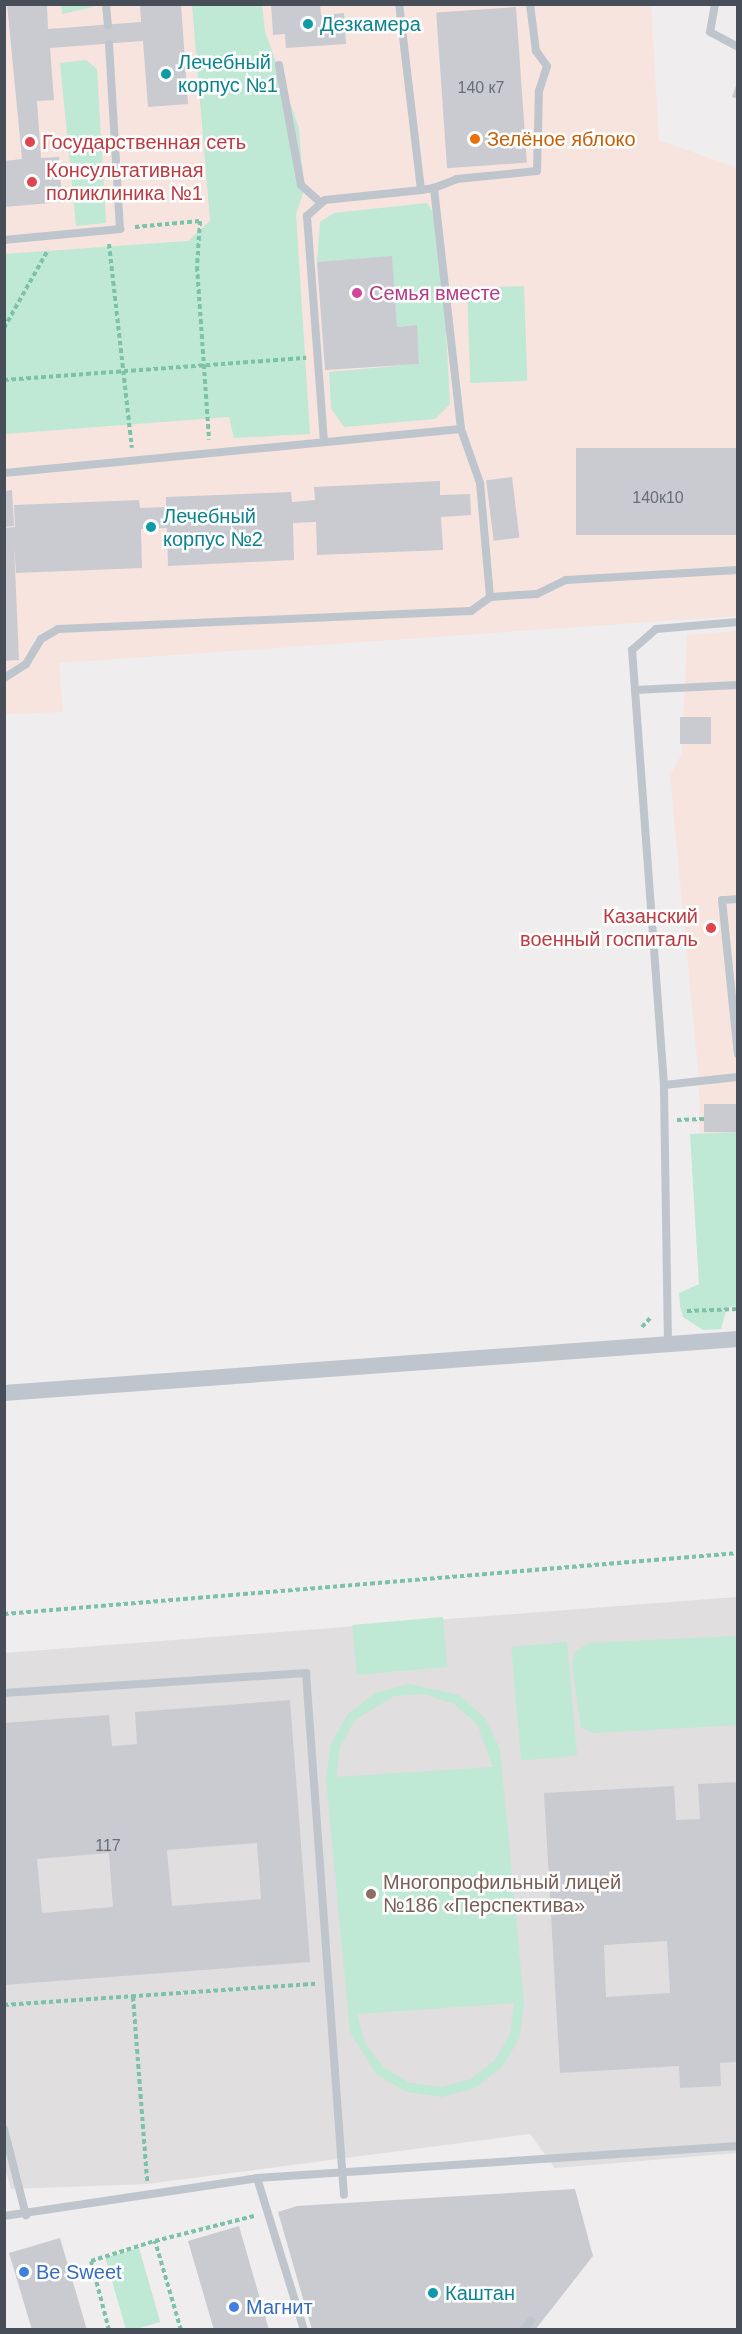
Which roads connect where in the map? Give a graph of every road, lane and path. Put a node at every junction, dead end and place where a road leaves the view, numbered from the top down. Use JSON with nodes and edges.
{"nodes":[{"id":1,"x":106,"y":4,"type":"edge"},
{"id":2,"x":399,"y":4,"type":"edge"},
{"id":3,"x":530,"y":4,"type":"edge"},
{"id":4,"x":715,"y":4,"type":"edge"},
{"id":5,"x":108,"y":25,"type":"dead end"},
{"id":6,"x":109,"y":44,"type":"dead end"},
{"id":7,"x":738,"y":47,"type":"edge"},
{"id":8,"x":279,"y":65,"type":"dead end"},
{"id":9,"x":434,"y":188,"type":"junction"},
{"id":10,"x":421,"y":190,"type":"junction"},
{"id":11,"x":321,"y":203,"type":"junction"},
{"id":12,"x":120,"y":229,"type":"junction"},
{"id":13,"x":107,"y":230,"type":"junction"},
{"id":14,"x":57,"y":235,"type":"junction"},
{"id":15,"x":4,"y":240,"type":"edge"},
{"id":16,"x":4,"y":328,"type":"edge"},
{"id":17,"x":316,"y":358,"type":"junction"},
{"id":18,"x":202,"y":366,"type":"junction"},
{"id":19,"x":120,"y":372,"type":"junction"},
{"id":20,"x":4,"y":380,"type":"edge"},
{"id":21,"x":461,"y":429,"type":"junction"},
{"id":22,"x":324,"y":442,"type":"junction"},
{"id":23,"x":211,"y":453,"type":"junction"},
{"id":24,"x":134,"y":461,"type":"junction"},
{"id":25,"x":4,"y":473,"type":"edge"},
{"id":26,"x":738,"y":570,"type":"edge"},
{"id":27,"x":489,"y":597,"type":"junction"},
{"id":28,"x":738,"y":622,"type":"edge"},
{"id":29,"x":4,"y":678,"type":"edge"},
{"id":30,"x":738,"y":685,"type":"edge"},
{"id":31,"x":635,"y":690,"type":"junction"},
{"id":32,"x":738,"y":899,"type":"edge"},
{"id":33,"x":738,"y":1054,"type":"edge"},
{"id":34,"x":738,"y":1077,"type":"edge"},
{"id":35,"x":664,"y":1085,"type":"junction"},
{"id":36,"x":705,"y":1119,"type":"dead end"},
{"id":37,"x":665,"y":1121,"type":"junction"},
{"id":38,"x":738,"y":1309,"type":"edge"},
{"id":39,"x":687,"y":1311,"type":"dead end"},
{"id":40,"x":738,"y":1340,"type":"edge"},
{"id":41,"x":668,"y":1346,"type":"junction"},
{"id":42,"x":4,"y":1393,"type":"edge"},
{"id":43,"x":738,"y":1553,"type":"edge"},
{"id":44,"x":4,"y":1614,"type":"edge"},
{"id":45,"x":4,"y":1694,"type":"edge"},
{"id":46,"x":330,"y":1983,"type":"junction"},
{"id":47,"x":133,"y":1997,"type":"junction"},
{"id":48,"x":4,"y":2005,"type":"edge"},
{"id":49,"x":4,"y":2129,"type":"edge"},
{"id":50,"x":738,"y":2145,"type":"edge"},
{"id":51,"x":342,"y":2172,"type":"junction"},
{"id":52,"x":257,"y":2178,"type":"junction"},
{"id":53,"x":147,"y":2184,"type":"dead end"},
{"id":54,"x":344,"y":2195,"type":"dead end"},
{"id":55,"x":266,"y":2212,"type":"junction"},
{"id":56,"x":26,"y":2215,"type":"junction"},
{"id":57,"x":4,"y":2216,"type":"edge"},
{"id":58,"x":155,"y":2241,"type":"junction"},
{"id":59,"x":531,"y":2320,"type":"dead end"},
{"id":60,"x":109,"y":2330,"type":"edge"},
{"id":61,"x":181,"y":2330,"type":"edge"},
{"id":62,"x":304,"y":2330,"type":"edge"},
{"id":63,"x":524,"y":2330,"type":"edge"}],
"edges":[{"from":1,"to":5,"type":"lane"},
{"from":2,"to":10,"type":"lane"},
{"from":3,"to":9,"type":"lane"},
{"from":4,"to":7,"type":"lane"},
{"from":6,"to":12,"type":"lane"},
{"from":8,"to":11,"type":"lane"},
{"from":9,"to":10,"type":"lane"},
{"from":9,"to":21,"type":"lane"},
{"from":10,"to":11,"type":"lane"},
{"from":11,"to":17,"type":"lane"},
{"from":12,"to":13,"type":"lane"},
{"from":12,"to":18,"type":"path"},
{"from":13,"to":14,"type":"lane"},
{"from":13,"to":19,"type":"path"},
{"from":14,"to":15,"type":"lane"},
{"from":14,"to":16,"type":"path"},
{"from":17,"to":18,"type":"path"},
{"from":17,"to":22,"type":"lane"},
{"from":18,"to":19,"type":"path"},
{"from":18,"to":23,"type":"path"},
{"from":19,"to":20,"type":"path"},
{"from":19,"to":24,"type":"path"},
{"from":21,"to":22,"type":"lane"},
{"from":21,"to":27,"type":"lane"},
{"from":22,"to":23,"type":"lane"},
{"from":23,"to":24,"type":"lane"},
{"from":24,"to":25,"type":"lane"},
{"from":26,"to":27,"type":"lane"},
{"from":27,"to":29,"type":"lane"},
{"from":28,"to":31,"type":"lane"},
{"from":30,"to":31,"type":"lane"},
{"from":31,"to":35,"type":"lane"},
{"from":32,"to":33,"type":"lane"},
{"from":34,"to":35,"type":"lane"},
{"from":35,"to":37,"type":"lane"},
{"from":36,"to":37,"type":"path"},
{"from":37,"to":41,"type":"lane"},
{"from":38,"to":39,"type":"path"},
{"from":40,"to":41,"type":"street"},
{"from":41,"to":42,"type":"street"},
{"from":43,"to":44,"type":"path"},
{"from":45,"to":46,"type":"lane"},
{"from":46,"to":47,"type":"path"},
{"from":46,"to":51,"type":"lane"},
{"from":47,"to":48,"type":"path"},
{"from":47,"to":53,"type":"path"},
{"from":49,"to":56,"type":"lane"},
{"from":50,"to":51,"type":"lane"},
{"from":51,"to":52,"type":"lane"},
{"from":51,"to":54,"type":"lane"},
{"from":52,"to":55,"type":"lane"},
{"from":52,"to":56,"type":"lane"},
{"from":55,"to":58,"type":"path"},
{"from":55,"to":62,"type":"lane"},
{"from":56,"to":57,"type":"lane"},
{"from":58,"to":60,"type":"path"},
{"from":58,"to":61,"type":"path"},
{"from":59,"to":63,"type":"lane"}]}
